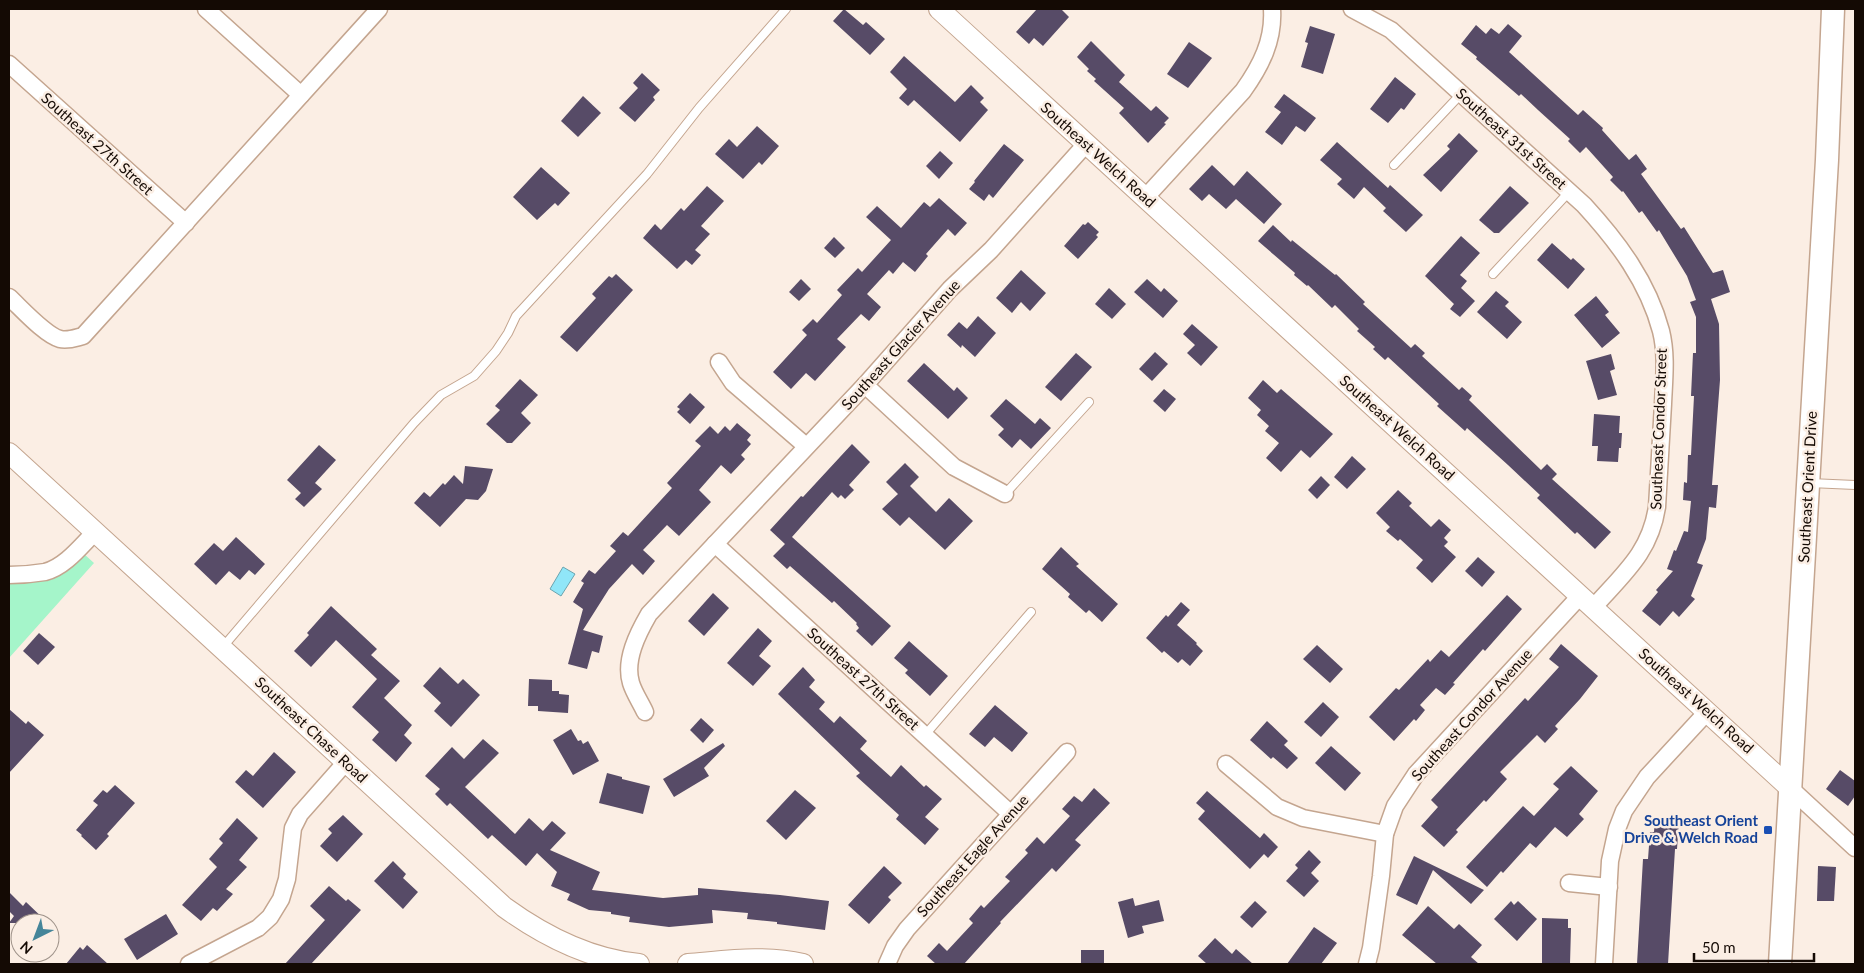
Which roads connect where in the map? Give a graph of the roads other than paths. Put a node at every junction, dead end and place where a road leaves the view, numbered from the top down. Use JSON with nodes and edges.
{"nodes":[{"id":1,"x":206,"y":9,"type":"edge"},
{"id":2,"x":379,"y":9,"type":"edge"},
{"id":3,"x":786,"y":9,"type":"edge"},
{"id":4,"x":938,"y":9,"type":"edge"},
{"id":5,"x":1272,"y":9,"type":"edge"},
{"id":6,"x":1352,"y":9,"type":"edge"},
{"id":7,"x":1832,"y":9,"type":"edge"},
{"id":8,"x":9,"y":64,"type":"edge"},
{"id":9,"x":1461,"y":94,"type":"junction"},
{"id":10,"x":302,"y":95,"type":"junction"},
{"id":11,"x":1086,"y":144,"type":"junction"},
{"id":12,"x":1394,"y":165,"type":"dead end"},
{"id":13,"x":1569,"y":192,"type":"junction"},
{"id":14,"x":1145,"y":198,"type":"junction"},
{"id":15,"x":186,"y":223,"type":"junction"},
{"id":16,"x":1493,"y":274,"type":"dead end"},
{"id":17,"x":1647,"y":292,"type":"joint"},
{"id":18,"x":9,"y":297,"type":"edge"},
{"id":19,"x":720,"y":362,"type":"dead end"},
{"id":20,"x":865,"y":385,"type":"junction"},
{"id":21,"x":1089,"y":402,"type":"dead end"},
{"id":22,"x":806,"y":446,"type":"junction"},
{"id":23,"x":9,"y":453,"type":"edge"},
{"id":24,"x":1808,"y":483,"type":"junction"},
{"id":25,"x":1855,"y":485,"type":"edge"},
{"id":26,"x":1005,"y":494,"type":"joint"},
{"id":27,"x":95,"y":532,"type":"junction"},
{"id":28,"x":714,"y":544,"type":"junction"},
{"id":29,"x":9,"y":575,"type":"edge"},
{"id":30,"x":1587,"y":602,"type":"junction"},
{"id":31,"x":1031,"y":612,"type":"dead end"},
{"id":32,"x":222,"y":648,"type":"junction"},
{"id":33,"x":645,"y":712,"type":"dead end"},
{"id":34,"x":1708,"y":712,"type":"junction"},
{"id":35,"x":925,"y":735,"type":"junction"},
{"id":36,"x":1067,"y":752,"type":"dead end"},
{"id":37,"x":346,"y":762,"type":"junction"},
{"id":38,"x":1226,"y":764,"type":"dead end"},
{"id":39,"x":1790,"y":788,"type":"junction"},
{"id":40,"x":1011,"y":814,"type":"junction"},
{"id":41,"x":1385,"y":834,"type":"junction"},
{"id":42,"x":1855,"y":848,"type":"edge"},
{"id":43,"x":1569,"y":883,"type":"dead end"},
{"id":44,"x":1609,"y":887,"type":"junction"},
{"id":45,"x":1370,"y":963,"type":"edge"},
{"id":46,"x":189,"y":964,"type":"edge"},
{"id":47,"x":638,"y":964,"type":"edge"},
{"id":48,"x":688,"y":964,"type":"edge"},
{"id":49,"x":803,"y":964,"type":"edge"},
{"id":50,"x":887,"y":964,"type":"edge"},
{"id":51,"x":1604,"y":964,"type":"edge"},
{"id":52,"x":1780,"y":964,"type":"edge"}],
"edges":[{"from":1,"to":10,"type":"street"},
{"from":2,"to":10,"type":"street"},
{"from":3,"to":32,"type":"lane"},
{"from":4,"to":11,"type":"street","name":"Southeast Welch Road"},
{"from":5,"to":14,"type":"street"},
{"from":6,"to":9,"type":"street","name":"Southeast 31st Street"},
{"from":7,"to":24,"type":"main road","name":"Southeast Orient Drive"},
{"from":8,"to":15,"type":"street","name":"Southeast 27th Street"},
{"from":9,"to":12,"type":"lane"},
{"from":9,"to":13,"type":"street","name":"Southeast 31st Street"},
{"from":10,"to":15,"type":"street"},
{"from":11,"to":14,"type":"street","name":"Southeast Welch Road"},
{"from":11,"to":20,"type":"street","name":"Southeast Glacier Avenue"},
{"from":13,"to":16,"type":"lane"},
{"from":13,"to":17,"type":"street","name":"Southeast 31st Street"},
{"from":14,"to":30,"type":"street","name":"Southeast Welch Road"},
{"from":15,"to":18,"type":"street"},
{"from":17,"to":30,"type":"street","name":"Southeast Condor Street"},
{"from":19,"to":22,"type":"street"},
{"from":20,"to":22,"type":"street","name":"Southeast Glacier Avenue"},
{"from":20,"to":26,"type":"street"},
{"from":21,"to":26,"type":"lane"},
{"from":22,"to":28,"type":"street","name":"Southeast Glacier Avenue"},
{"from":23,"to":27,"type":"street","name":"Southeast Chase Road"},
{"from":24,"to":25,"type":"lane"},
{"from":24,"to":39,"type":"main road","name":"Southeast Orient Drive"},
{"from":27,"to":29,"type":"street"},
{"from":27,"to":32,"type":"street","name":"Southeast Chase Road"},
{"from":28,"to":33,"type":"street","name":"Southeast Glacier Avenue"},
{"from":28,"to":35,"type":"street","name":"Southeast 27th Street"},
{"from":30,"to":34,"type":"street","name":"Southeast Welch Road"},
{"from":30,"to":41,"type":"street","name":"Southeast Condor Avenue"},
{"from":31,"to":35,"type":"lane"},
{"from":32,"to":37,"type":"street","name":"Southeast Chase Road"},
{"from":34,"to":39,"type":"street","name":"Southeast Welch Road"},
{"from":34,"to":44,"type":"street"},
{"from":35,"to":40,"type":"street","name":"Southeast 27th Street"},
{"from":36,"to":40,"type":"street","name":"Southeast Eagle Avenue"},
{"from":37,"to":46,"type":"street"},
{"from":37,"to":47,"type":"street","name":"Southeast Chase Road"},
{"from":38,"to":41,"type":"street"},
{"from":39,"to":42,"type":"street","name":"Southeast Welch Road"},
{"from":39,"to":52,"type":"main road","name":"Southeast Orient Drive"},
{"from":40,"to":50,"type":"street","name":"Southeast Eagle Avenue"},
{"from":41,"to":45,"type":"street","name":"Southeast Condor Avenue"},
{"from":43,"to":44,"type":"street"},
{"from":44,"to":51,"type":"street"},
{"from":48,"to":49,"type":"street"}]}
